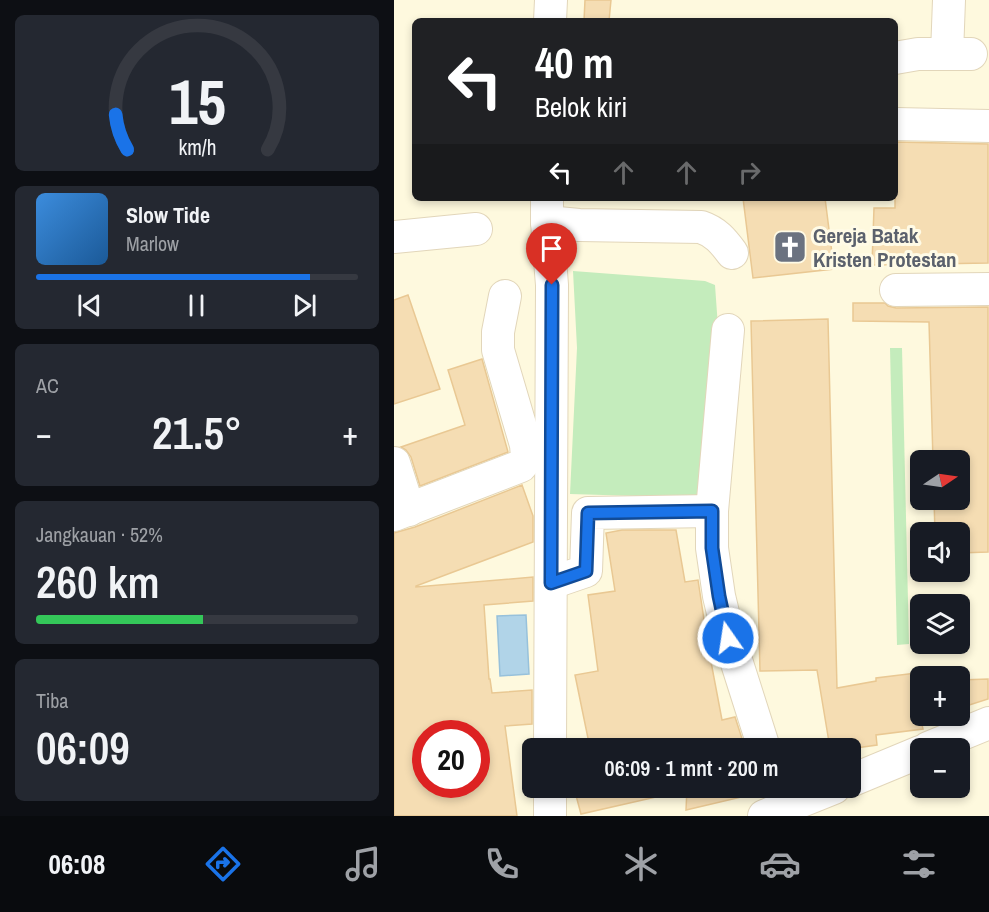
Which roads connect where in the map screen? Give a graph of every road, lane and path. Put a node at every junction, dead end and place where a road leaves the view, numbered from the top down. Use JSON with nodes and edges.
{"nodes":[{"id":1,"x":551,"y":0,"type":"edge"},
{"id":2,"x":949,"y":0,"type":"edge"},
{"id":3,"x":550,"y":18,"type":"edge"},
{"id":4,"x":898,"y":57,"type":"edge"},
{"id":5,"x":898,"y":124,"type":"edge"},
{"id":6,"x":988,"y":126,"type":"edge"},
{"id":7,"x":547,"y":210,"type":"edge"},
{"id":8,"x":476,"y":230,"type":"dead end"},
{"id":9,"x":394,"y":237,"type":"edge"},
{"id":10,"x":732,"y":253,"type":"dead end"},
{"id":11,"x":988,"y":289,"type":"edge"},
{"id":12,"x":896,"y":290,"type":"dead end"},
{"id":13,"x":505,"y":296,"type":"dead end"},
{"id":14,"x":728,"y":330,"type":"dead end"},
{"id":15,"x":394,"y":463,"type":"edge"},
{"id":16,"x":712,"y":511,"type":"junction"},
{"id":17,"x":402,"y":513,"type":"edge"},
{"id":18,"x":551,"y":583,"type":"junction"},
{"id":19,"x":988,"y":723,"type":"edge"},
{"id":20,"x":550,"y":738,"type":"edge"},
{"id":21,"x":761,"y":738,"type":"edge"},
{"id":22,"x":952,"y":738,"type":"edge"},
{"id":23,"x":910,"y":756,"type":"edge"},
{"id":24,"x":861,"y":776,"type":"edge"},
{"id":25,"x":550,"y":798,"type":"edge"},
{"id":26,"x":797,"y":798,"type":"edge"},
{"id":27,"x":775,"y":804,"type":"edge"},
{"id":28,"x":550,"y":816,"type":"edge"}],
"edges":[{"from":1,"to":3,"type":"street"},
{"from":2,"to":4,"type":"street"},
{"from":5,"to":6,"type":"street"},
{"from":7,"to":10,"type":"street"},
{"from":7,"to":18,"type":"street"},
{"from":8,"to":9,"type":"street"},
{"from":11,"to":12,"type":"street"},
{"from":13,"to":17,"type":"street"},
{"from":14,"to":16,"type":"street"},
{"from":15,"to":17,"type":"street"},
{"from":16,"to":18,"type":"street"},
{"from":16,"to":21,"type":"street"},
{"from":18,"to":20,"type":"street"},
{"from":19,"to":22,"type":"street"},
{"from":23,"to":24,"type":"street"},
{"from":25,"to":28,"type":"street"},
{"from":26,"to":27,"type":"street"}]}
